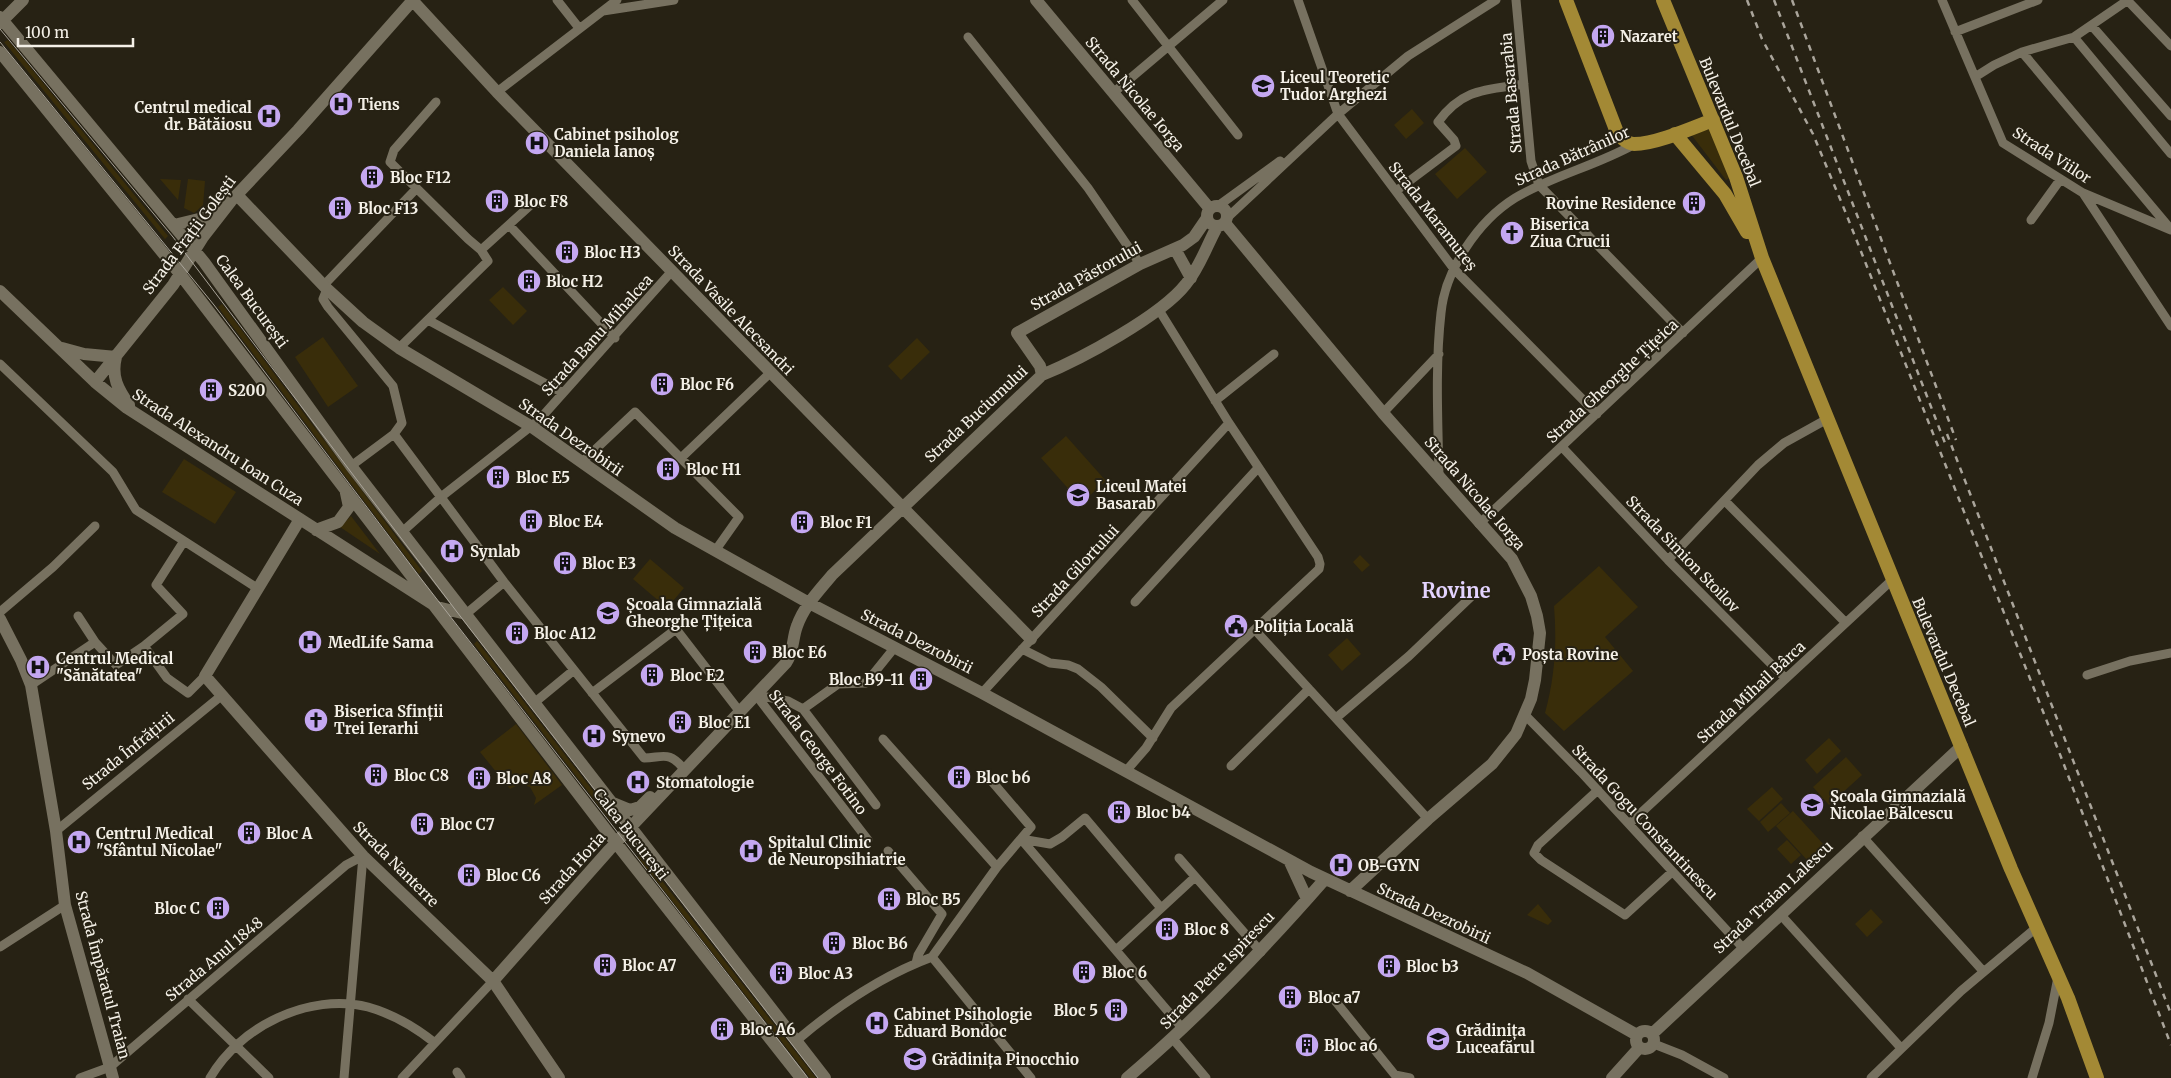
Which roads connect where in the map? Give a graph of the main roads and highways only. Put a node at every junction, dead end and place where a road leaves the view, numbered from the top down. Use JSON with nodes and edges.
{"nodes":[{"id":1,"x":1566,"y":0,"type":"edge"},
{"id":2,"x":1663,"y":0,"type":"edge"},
{"id":3,"x":1713,"y":120,"type":"junction"},
{"id":4,"x":1675,"y":134,"type":"junction"},
{"id":5,"x":1762,"y":258,"type":"junction"},
{"id":6,"x":2097,"y":1078,"type":"edge"}],
"edges":[{"from":1,"to":4,"type":"main road","name":"Strada Bătrânilor"},
{"from":2,"to":3,"type":"main road","name":"Bulevardul Decebal"},
{"from":3,"to":4,"type":"main road","name":"Strada Bătrânilor"},
{"from":3,"to":5,"type":"main road","name":"Bulevardul Decebal"},
{"from":4,"to":5,"type":"main road","name":"Bulevardul Decebal"},
{"from":5,"to":6,"type":"main road","name":"Bulevardul Decebal"}]}
